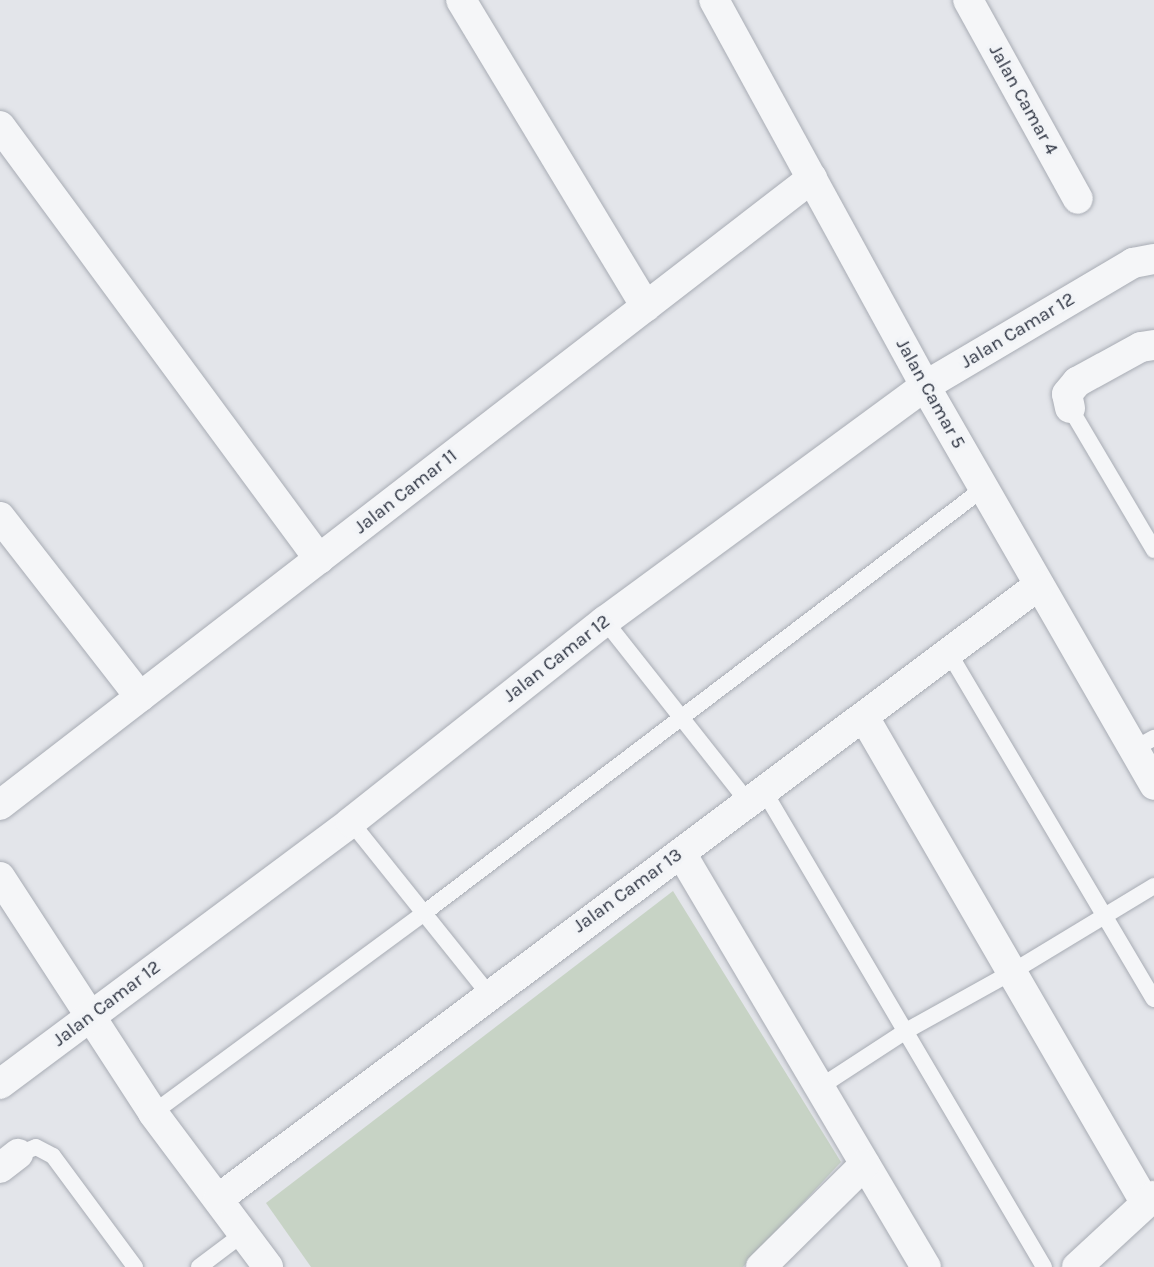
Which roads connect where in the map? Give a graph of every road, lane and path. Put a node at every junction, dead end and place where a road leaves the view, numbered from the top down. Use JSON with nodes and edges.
{"nodes":[{"id":1,"x":460,"y":0,"type":"edge"},
{"id":2,"x":714,"y":0,"type":"edge"},
{"id":3,"x":968,"y":0,"type":"edge"},
{"id":4,"x":0,"y":126,"type":"edge"},
{"id":5,"x":812,"y":178,"type":"junction"},
{"id":6,"x":1078,"y":199,"type":"dead end"},
{"id":7,"x":1144,"y":261,"type":"edge"},
{"id":8,"x":646,"y":307,"type":"junction"},
{"id":9,"x":1154,"y":345,"type":"edge"},
{"id":10,"x":925,"y":386,"type":"junction"},
{"id":11,"x":1070,"y":408,"type":"joint"},
{"id":12,"x":984,"y":488,"type":"junction"},
{"id":13,"x":0,"y":517,"type":"edge"},
{"id":14,"x":1154,"y":550,"type":"edge"},
{"id":15,"x":319,"y":559,"type":"junction"},
{"id":16,"x":1039,"y":585,"type":"junction"},
{"id":17,"x":605,"y":621,"type":"junction"},
{"id":18,"x":948,"y":653,"type":"junction"},
{"id":19,"x":140,"y":697,"type":"junction"},
{"id":20,"x":681,"y":717,"type":"junction"},
{"id":21,"x":864,"y":717,"type":"junction"},
{"id":22,"x":1144,"y":744,"type":"edge"},
{"id":23,"x":1154,"y":785,"type":"edge"},
{"id":24,"x":756,"y":797,"type":"junction"},
{"id":25,"x":0,"y":805,"type":"edge"},
{"id":26,"x":351,"y":822,"type":"junction"},
{"id":27,"x":681,"y":853,"type":"junction"},
{"id":28,"x":0,"y":877,"type":"edge"},
{"id":29,"x":1154,"y":886,"type":"edge"},
{"id":30,"x":424,"y":913,"type":"junction"},
{"id":31,"x":1104,"y":915,"type":"junction"},
{"id":32,"x":1012,"y":972,"type":"junction"},
{"id":33,"x":488,"y":993,"type":"junction"},
{"id":34,"x":1154,"y":999,"type":"edge"},
{"id":35,"x":91,"y":1016,"type":"junction"},
{"id":36,"x":906,"y":1031,"type":"junction"},
{"id":37,"x":0,"y":1084,"type":"edge"},
{"id":38,"x":820,"y":1087,"type":"junction"},
{"id":39,"x":153,"y":1113,"type":"junction"},
{"id":40,"x":9,"y":1161,"type":"edge"},
{"id":41,"x":864,"y":1164,"type":"junction"},
{"id":42,"x":218,"y":1199,"type":"junction"},
{"id":43,"x":1151,"y":1203,"type":"edge"},
{"id":44,"x":243,"y":1234,"type":"junction"},
{"id":45,"x":135,"y":1267,"type":"edge"},
{"id":46,"x":199,"y":1267,"type":"edge"},
{"id":47,"x":268,"y":1267,"type":"edge"},
{"id":48,"x":761,"y":1267,"type":"edge"},
{"id":49,"x":926,"y":1267,"type":"edge"},
{"id":50,"x":1044,"y":1267,"type":"edge"},
{"id":51,"x":1077,"y":1267,"type":"edge"}],
"edges":[{"from":1,"to":8,"type":"street"},
{"from":2,"to":5,"type":"street","name":"Jalan Camar 5"},
{"from":3,"to":6,"type":"street","name":"Jalan Camar 4"},
{"from":4,"to":15,"type":"street"},
{"from":5,"to":8,"type":"street","name":"Jalan Camar 11"},
{"from":5,"to":10,"type":"street","name":"Jalan Camar 5"},
{"from":7,"to":10,"type":"street","name":"Jalan Camar 12"},
{"from":8,"to":15,"type":"street","name":"Jalan Camar 11"},
{"from":9,"to":11,"type":"street"},
{"from":10,"to":12,"type":"street","name":"Jalan Camar 5"},
{"from":10,"to":17,"type":"street","name":"Jalan Camar 12"},
{"from":11,"to":14,"type":"lane"},
{"from":12,"to":16,"type":"street","name":"Jalan Camar 5"},
{"from":12,"to":20,"type":"lane"},
{"from":13,"to":19,"type":"street"},
{"from":15,"to":19,"type":"street","name":"Jalan Camar 11"},
{"from":16,"to":18,"type":"street","name":"Jalan Camar 13"},
{"from":16,"to":22,"type":"street","name":"Jalan Camar 5"},
{"from":17,"to":20,"type":"lane"},
{"from":17,"to":26,"type":"street","name":"Jalan Camar 12"},
{"from":18,"to":21,"type":"street","name":"Jalan Camar 13"},
{"from":18,"to":31,"type":"lane"},
{"from":19,"to":25,"type":"street","name":"Jalan Camar 11"},
{"from":20,"to":24,"type":"lane"},
{"from":20,"to":30,"type":"lane"},
{"from":21,"to":24,"type":"street","name":"Jalan Camar 13"},
{"from":21,"to":32,"type":"street"},
{"from":22,"to":23,"type":"street","name":"Jalan Camar 5"},
{"from":24,"to":27,"type":"street","name":"Jalan Camar 13"},
{"from":24,"to":36,"type":"lane"},
{"from":26,"to":30,"type":"lane"},
{"from":26,"to":35,"type":"street","name":"Jalan Camar 12"},
{"from":27,"to":33,"type":"street","name":"Jalan Camar 13"},
{"from":27,"to":38,"type":"street"},
{"from":28,"to":35,"type":"street"},
{"from":29,"to":31,"type":"lane"},
{"from":30,"to":33,"type":"lane"},
{"from":30,"to":39,"type":"lane"},
{"from":31,"to":32,"type":"lane"},
{"from":31,"to":34,"type":"lane"},
{"from":32,"to":36,"type":"lane"},
{"from":32,"to":43,"type":"street"},
{"from":33,"to":42,"type":"street","name":"Jalan Camar 13"},
{"from":35,"to":37,"type":"street","name":"Jalan Camar 12"},
{"from":35,"to":39,"type":"street"},
{"from":36,"to":38,"type":"lane"},
{"from":36,"to":50,"type":"lane"},
{"from":38,"to":41,"type":"street"},
{"from":39,"to":42,"type":"street"},
{"from":40,"to":45,"type":"lane"},
{"from":41,"to":48,"type":"street"},
{"from":41,"to":49,"type":"street"},
{"from":42,"to":44,"type":"street"},
{"from":43,"to":51,"type":"street"},
{"from":44,"to":46,"type":"lane"},
{"from":44,"to":47,"type":"street"}]}
